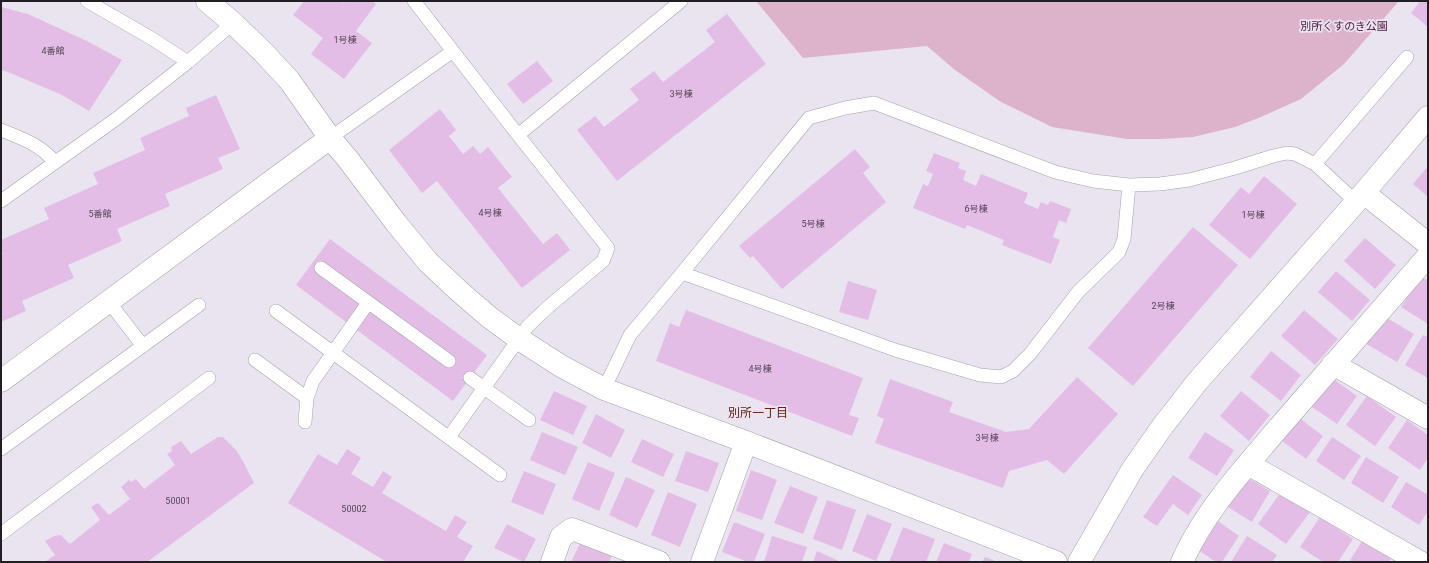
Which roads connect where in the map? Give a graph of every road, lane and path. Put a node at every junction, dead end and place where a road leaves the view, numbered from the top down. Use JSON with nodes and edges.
{"nodes":[{"id":1,"x":87,"y":1,"type":"edge"},
{"id":2,"x":207,"y":1,"type":"edge"},
{"id":3,"x":414,"y":1,"type":"edge"},
{"id":4,"x":681,"y":1,"type":"edge"},
{"id":5,"x":233,"y":23,"type":"junction"},
{"id":6,"x":453,"y":51,"type":"junction"},
{"id":7,"x":1407,"y":57,"type":"dead end"},
{"id":8,"x":188,"y":62,"type":"junction"},
{"id":9,"x":1428,"y":118,"type":"edge"},
{"id":10,"x":1,"y":130,"type":"edge"},
{"id":11,"x":518,"y":135,"type":"junction"},
{"id":12,"x":330,"y":138,"type":"junction"},
{"id":13,"x":55,"y":162,"type":"junction"},
{"id":14,"x":1315,"y":164,"type":"junction"},
{"id":15,"x":1129,"y":185,"type":"junction"},
{"id":16,"x":1360,"y":197,"type":"junction"},
{"id":17,"x":1,"y":201,"type":"edge"},
{"id":18,"x":1428,"y":244,"type":"edge"},
{"id":19,"x":1428,"y":256,"type":"edge"},
{"id":20,"x":321,"y":268,"type":"dead end"},
{"id":21,"x":682,"y":273,"type":"junction"},
{"id":22,"x":109,"y":302,"type":"junction"},
{"id":23,"x":368,"y":303,"type":"junction"},
{"id":24,"x":199,"y":305,"type":"dead end"},
{"id":25,"x":276,"y":311,"type":"dead end"},
{"id":26,"x":519,"y":339,"type":"junction"},
{"id":27,"x":143,"y":346,"type":"junction"},
{"id":28,"x":333,"y":353,"type":"junction"},
{"id":29,"x":255,"y":360,"type":"dead end"},
{"id":30,"x":449,"y":361,"type":"dead end"},
{"id":31,"x":1333,"y":364,"type":"junction"},
{"id":32,"x":209,"y":378,"type":"dead end"},
{"id":33,"x":470,"y":378,"type":"dead end"},
{"id":34,"x":1,"y":381,"type":"edge"},
{"id":35,"x":484,"y":389,"type":"junction"},
{"id":36,"x":604,"y":389,"type":"junction"},
{"id":37,"x":307,"y":398,"type":"junction"},
{"id":38,"x":1428,"y":418,"type":"edge"},
{"id":39,"x":529,"y":420,"type":"dead end"},
{"id":40,"x":306,"y":422,"type":"dead end"},
{"id":41,"x":449,"y":437,"type":"junction"},
{"id":42,"x":746,"y":442,"type":"junction"},
{"id":43,"x":1,"y":449,"type":"edge"},
{"id":44,"x":1248,"y":464,"type":"junction"},
{"id":45,"x":500,"y":475,"type":"dead end"},
{"id":46,"x":1,"y":534,"type":"edge"},
{"id":47,"x":552,"y":562,"type":"edge"},
{"id":48,"x":659,"y":562,"type":"edge"},
{"id":49,"x":702,"y":562,"type":"edge"},
{"id":50,"x":1056,"y":562,"type":"edge"},
{"id":51,"x":1079,"y":562,"type":"edge"},
{"id":52,"x":1182,"y":562,"type":"edge"},
{"id":53,"x":1420,"y":562,"type":"edge"}],
"edges":[{"from":1,"to":8,"type":"lane"},
{"from":2,"to":5,"type":"street"},
{"from":3,"to":6,"type":"lane"},
{"from":4,"to":11,"type":"lane"},
{"from":5,"to":8,"type":"lane"},
{"from":5,"to":12,"type":"street"},
{"from":6,"to":11,"type":"lane"},
{"from":6,"to":12,"type":"lane"},
{"from":7,"to":14,"type":"lane"},
{"from":8,"to":13,"type":"lane"},
{"from":9,"to":16,"type":"street"},
{"from":10,"to":13,"type":"lane"},
{"from":11,"to":26,"type":"lane"},
{"from":12,"to":22,"type":"street"},
{"from":12,"to":26,"type":"street"},
{"from":13,"to":17,"type":"lane"},
{"from":14,"to":15,"type":"lane"},
{"from":14,"to":16,"type":"lane"},
{"from":15,"to":21,"type":"lane"},
{"from":15,"to":21,"type":"lane"},
{"from":16,"to":18,"type":"street"},
{"from":16,"to":51,"type":"street"},
{"from":19,"to":31,"type":"street"},
{"from":20,"to":23,"type":"lane"},
{"from":21,"to":36,"type":"lane"},
{"from":22,"to":27,"type":"lane"},
{"from":22,"to":34,"type":"street"},
{"from":23,"to":28,"type":"lane"},
{"from":23,"to":30,"type":"lane"},
{"from":24,"to":27,"type":"lane"},
{"from":25,"to":28,"type":"lane"},
{"from":26,"to":35,"type":"lane"},
{"from":26,"to":36,"type":"street"},
{"from":27,"to":43,"type":"lane"},
{"from":28,"to":37,"type":"lane"},
{"from":28,"to":41,"type":"lane"},
{"from":29,"to":37,"type":"lane"},
{"from":31,"to":38,"type":"street"},
{"from":31,"to":44,"type":"street"},
{"from":32,"to":46,"type":"lane"},
{"from":33,"to":35,"type":"lane"},
{"from":35,"to":39,"type":"lane"},
{"from":35,"to":41,"type":"lane"},
{"from":36,"to":42,"type":"street"},
{"from":37,"to":40,"type":"lane"},
{"from":41,"to":45,"type":"lane"},
{"from":42,"to":49,"type":"street"},
{"from":42,"to":50,"type":"street"},
{"from":44,"to":52,"type":"street"},
{"from":44,"to":53,"type":"street"},
{"from":47,"to":48,"type":"street"}]}
